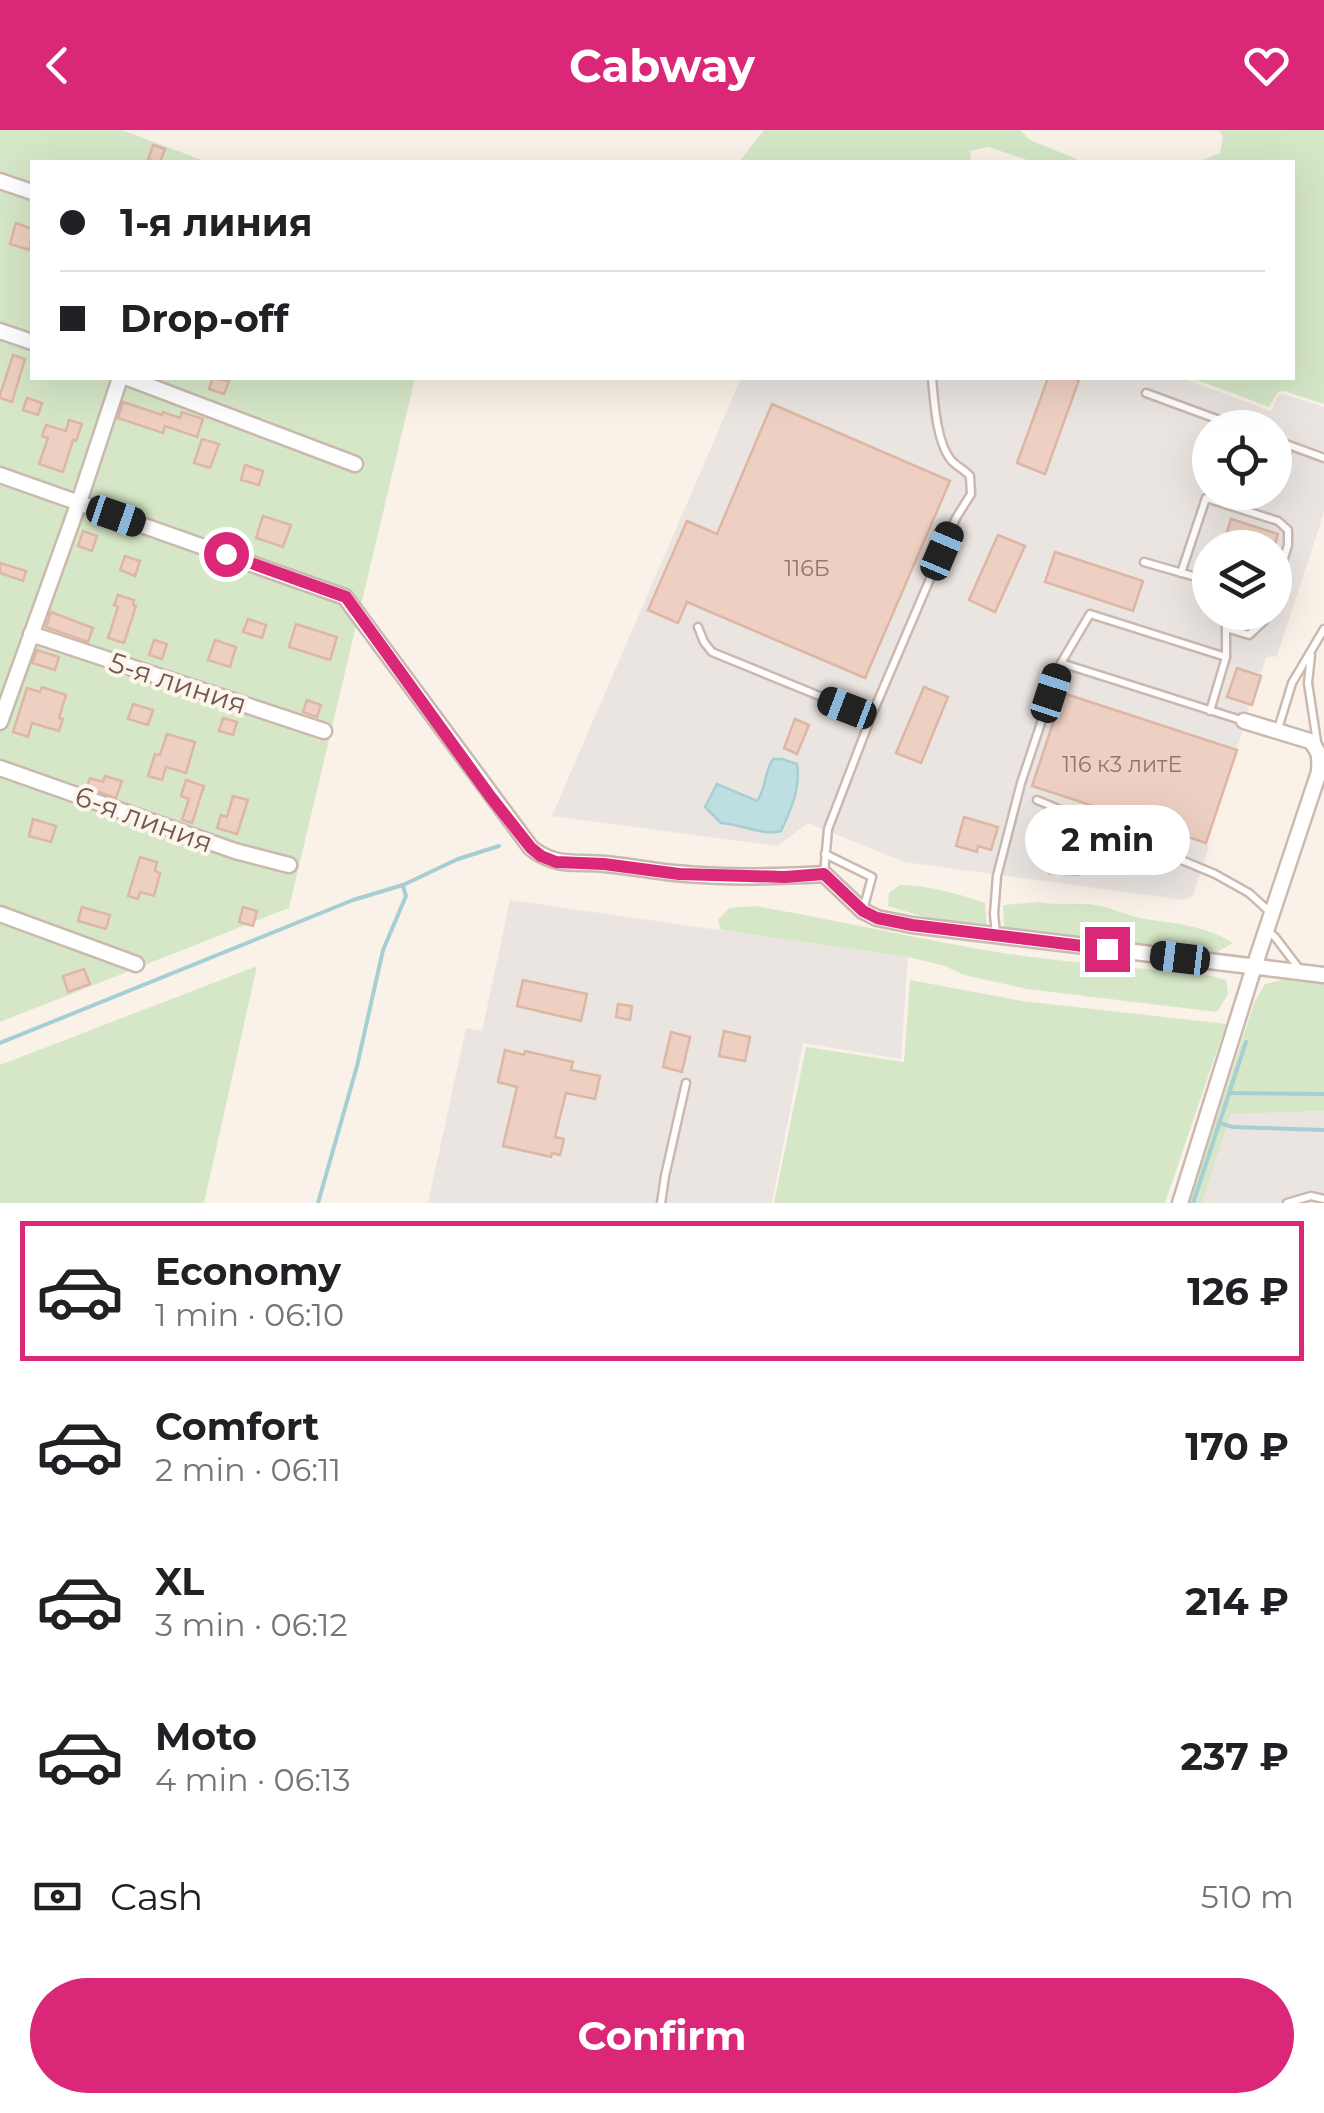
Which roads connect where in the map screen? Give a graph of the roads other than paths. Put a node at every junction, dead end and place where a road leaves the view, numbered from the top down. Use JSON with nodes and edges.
{"nodes":[{"id":1,"x":0,"y":181,"type":"edge"},
{"id":2,"x":30,"y":191,"type":"edge"},
{"id":3,"x":0,"y":330,"type":"edge"},
{"id":4,"x":30,"y":341,"type":"edge"},
{"id":5,"x":119,"y":380,"type":"edge"},
{"id":6,"x":133,"y":380,"type":"edge"},
{"id":7,"x":932,"y":380,"type":"edge"},
{"id":8,"x":1146,"y":393,"type":"dead end"},
{"id":9,"x":1192,"y":410,"type":"edge"},
{"id":10,"x":1292,"y":446,"type":"edge"},
{"id":11,"x":1324,"y":458,"type":"edge"},
{"id":12,"x":355,"y":464,"type":"dead end"},
{"id":13,"x":0,"y":474,"type":"edge"},
{"id":14,"x":78,"y":502,"type":"junction"},
{"id":15,"x":1196,"y":530,"type":"edge"},
{"id":16,"x":1288,"y":530,"type":"edge"},
{"id":17,"x":1192,"y":542,"type":"edge"},
{"id":18,"x":1144,"y":562,"type":"dead end"},
{"id":19,"x":1182,"y":573,"type":"junction"},
{"id":20,"x":1192,"y":576,"type":"edge"},
{"id":21,"x":698,"y":627,"type":"dead end"},
{"id":22,"x":1324,"y":629,"type":"edge"},
{"id":23,"x":1226,"y":630,"type":"edge"},
{"id":24,"x":32,"y":634,"type":"junction"},
{"id":25,"x":1311,"y":655,"type":"junction"},
{"id":26,"x":1226,"y":657,"type":"junction"},
{"id":27,"x":1061,"y":663,"type":"junction"},
{"id":28,"x":1210,"y":710,"type":"junction"},
{"id":29,"x":871,"y":717,"type":"junction"},
{"id":30,"x":1244,"y":721,"type":"joint"},
{"id":31,"x":0,"y":722,"type":"edge"},
{"id":32,"x":1278,"y":730,"type":"junction"},
{"id":33,"x":324,"y":731,"type":"dead end"},
{"id":34,"x":1318,"y":748,"type":"junction"},
{"id":35,"x":0,"y":768,"type":"edge"},
{"id":36,"x":1037,"y":800,"type":"dead end"},
{"id":37,"x":825,"y":854,"type":"junction"},
{"id":38,"x":289,"y":865,"type":"dead end"},
{"id":39,"x":824,"y":874,"type":"junction"},
{"id":40,"x":863,"y":911,"type":"junction"},
{"id":41,"x":0,"y":914,"type":"edge"},
{"id":42,"x":1272,"y":914,"type":"junction"},
{"id":43,"x":1267,"y":930,"type":"junction"},
{"id":44,"x":996,"y":936,"type":"junction"},
{"id":45,"x":136,"y":964,"type":"dead end"},
{"id":46,"x":1254,"y":967,"type":"junction"},
{"id":47,"x":1302,"y":972,"type":"junction"},
{"id":48,"x":1324,"y":975,"type":"edge"},
{"id":49,"x":686,"y":1083,"type":"dead end"},
{"id":50,"x":1324,"y":1198,"type":"edge"},
{"id":51,"x":662,"y":1203,"type":"edge"},
{"id":52,"x":1180,"y":1203,"type":"edge"},
{"id":53,"x":1287,"y":1203,"type":"edge"}],
"edges":[{"from":1,"to":2,"type":"street"},
{"from":3,"to":4,"type":"street"},
{"from":5,"to":14,"type":"street"},
{"from":6,"to":12,"type":"street"},
{"from":7,"to":29,"type":"lane"},
{"from":8,"to":9,"type":"lane"},
{"from":10,"to":11,"type":"lane"},
{"from":13,"to":14,"type":"street"},
{"from":14,"to":24,"type":"street"},
{"from":14,"to":39,"type":"street"},
{"from":15,"to":16,"type":"lane"},
{"from":17,"to":19,"type":"lane"},
{"from":18,"to":19,"type":"lane"},
{"from":19,"to":20,"type":"lane"},
{"from":21,"to":29,"type":"lane"},
{"from":22,"to":25,"type":"lane"},
{"from":23,"to":26,"type":"lane"},
{"from":24,"to":31,"type":"street"},
{"from":24,"to":33,"type":"street","name":"5-я линия"},
{"from":25,"to":32,"type":"lane"},
{"from":25,"to":34,"type":"lane"},
{"from":26,"to":27,"type":"lane"},
{"from":26,"to":28,"type":"lane"},
{"from":27,"to":28,"type":"lane"},
{"from":27,"to":44,"type":"lane"},
{"from":28,"to":30,"type":"lane"},
{"from":29,"to":37,"type":"lane"},
{"from":30,"to":32,"type":"street"},
{"from":32,"to":34,"type":"street"},
{"from":34,"to":42,"type":"street"},
{"from":35,"to":38,"type":"street","name":"6-я линия"},
{"from":36,"to":42,"type":"lane"},
{"from":37,"to":39,"type":"lane"},
{"from":37,"to":40,"type":"lane"},
{"from":39,"to":40,"type":"street"},
{"from":40,"to":44,"type":"street"},
{"from":41,"to":45,"type":"street"},
{"from":42,"to":43,"type":"street"},
{"from":43,"to":46,"type":"street"},
{"from":43,"to":47,"type":"lane"},
{"from":44,"to":46,"type":"street"},
{"from":46,"to":47,"type":"street"},
{"from":46,"to":52,"type":"street"},
{"from":47,"to":48,"type":"street"},
{"from":49,"to":51,"type":"lane"},
{"from":50,"to":53,"type":"lane"}]}
